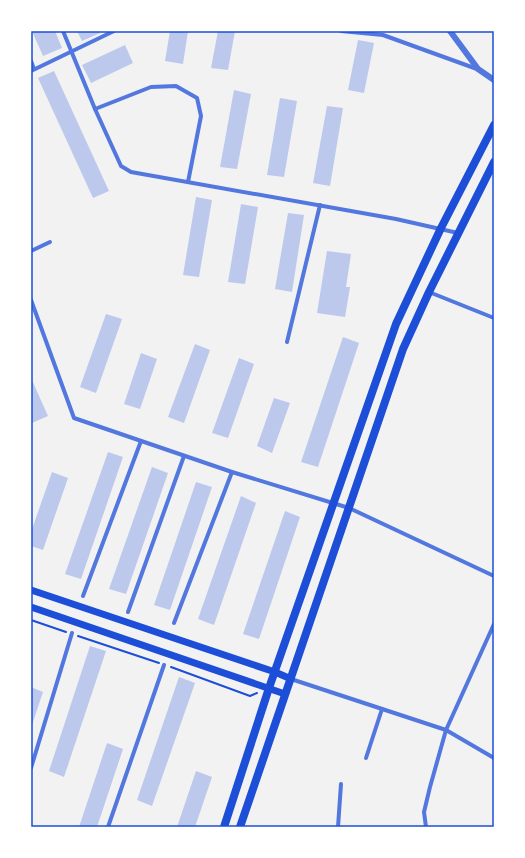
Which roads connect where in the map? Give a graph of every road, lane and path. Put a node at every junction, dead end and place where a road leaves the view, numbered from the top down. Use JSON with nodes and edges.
{"nodes":[{"id":1,"x":63,"y":31,"type":"edge"},
{"id":2,"x":114,"y":31,"type":"edge"},
{"id":3,"x":341,"y":31,"type":"edge"},
{"id":4,"x":450,"y":31,"type":"edge"},
{"id":5,"x":106,"y":33,"type":"edge"},
{"id":6,"x":72,"y":52,"type":"junction"},
{"id":7,"x":31,"y":61,"type":"edge"},
{"id":8,"x":478,"y":69,"type":"junction"},
{"id":9,"x":33,"y":70,"type":"edge"},
{"id":10,"x":494,"y":80,"type":"edge"},
{"id":11,"x":95,"y":109,"type":"junction"},
{"id":12,"x":494,"y":125,"type":"edge"},
{"id":13,"x":494,"y":162,"type":"edge"},
{"id":14,"x":188,"y":182,"type":"junction"},
{"id":15,"x":320,"y":205,"type":"junction"},
{"id":16,"x":441,"y":228,"type":"junction"},
{"id":17,"x":458,"y":233,"type":"junction"},
{"id":18,"x":50,"y":242,"type":"dead end"},
{"id":19,"x":31,"y":251,"type":"edge"},
{"id":20,"x":429,"y":292,"type":"junction"},
{"id":21,"x":31,"y":300,"type":"edge"},
{"id":22,"x":494,"y":318,"type":"edge"},
{"id":23,"x":287,"y":342,"type":"dead end"},
{"id":24,"x":141,"y":441,"type":"junction"},
{"id":25,"x":184,"y":456,"type":"junction"},
{"id":26,"x":232,"y":472,"type":"junction"},
{"id":27,"x":333,"y":504,"type":"junction"},
{"id":28,"x":349,"y":508,"type":"junction"},
{"id":29,"x":494,"y":576,"type":"edge"},
{"id":30,"x":31,"y":590,"type":"edge"},
{"id":31,"x":83,"y":596,"type":"dead end"},
{"id":32,"x":31,"y":607,"type":"edge"},
{"id":33,"x":128,"y":612,"type":"dead end"},
{"id":34,"x":31,"y":620,"type":"edge"},
{"id":35,"x":174,"y":623,"type":"dead end"},
{"id":36,"x":494,"y":624,"type":"edge"},
{"id":37,"x":72,"y":634,"type":"joint"},
{"id":38,"x":164,"y":665,"type":"dead end"},
{"id":39,"x":275,"y":672,"type":"junction"},
{"id":40,"x":291,"y":679,"type":"junction"},
{"id":41,"x":269,"y":688,"type":"junction"},
{"id":42,"x":286,"y":694,"type":"junction"},
{"id":43,"x":382,"y":709,"type":"junction"},
{"id":44,"x":446,"y":730,"type":"junction"},
{"id":45,"x":366,"y":758,"type":"dead end"},
{"id":46,"x":494,"y":758,"type":"edge"},
{"id":47,"x":31,"y":768,"type":"edge"},
{"id":48,"x":341,"y":784,"type":"dead end"},
{"id":49,"x":108,"y":827,"type":"edge"},
{"id":50,"x":224,"y":827,"type":"edge"},
{"id":51,"x":240,"y":827,"type":"edge"},
{"id":52,"x":338,"y":827,"type":"edge"},
{"id":53,"x":426,"y":827,"type":"edge"}],
"edges":[{"from":1,"to":6,"type":"street"},
{"from":2,"to":5,"type":"street"},
{"from":3,"to":8,"type":"street"},
{"from":4,"to":8,"type":"street"},
{"from":5,"to":6,"type":"street"},
{"from":6,"to":9,"type":"street"},
{"from":6,"to":11,"type":"street"},
{"from":7,"to":9,"type":"street"},
{"from":8,"to":10,"type":"street"},
{"from":11,"to":14,"type":"street"},
{"from":11,"to":14,"type":"street"},
{"from":12,"to":16,"type":"main road"},
{"from":13,"to":17,"type":"main road"},
{"from":14,"to":15,"type":"street"},
{"from":15,"to":16,"type":"street"},
{"from":15,"to":23,"type":"street"},
{"from":16,"to":17,"type":"street"},
{"from":16,"to":27,"type":"main road"},
{"from":17,"to":20,"type":"main road"},
{"from":18,"to":19,"type":"street"},
{"from":20,"to":22,"type":"street"},
{"from":20,"to":28,"type":"main road"},
{"from":21,"to":24,"type":"street"},
{"from":24,"to":25,"type":"street"},
{"from":24,"to":31,"type":"street"},
{"from":25,"to":26,"type":"street"},
{"from":25,"to":33,"type":"street"},
{"from":26,"to":27,"type":"street"},
{"from":26,"to":35,"type":"street"},
{"from":27,"to":28,"type":"street"},
{"from":27,"to":39,"type":"main road"},
{"from":28,"to":29,"type":"street"},
{"from":28,"to":40,"type":"main road"},
{"from":30,"to":39,"type":"main road"},
{"from":32,"to":41,"type":"main road"},
{"from":34,"to":37,"type":"path"},
{"from":36,"to":44,"type":"street"},
{"from":37,"to":47,"type":"street"},
{"from":38,"to":49,"type":"street"},
{"from":39,"to":40,"type":"main road"},
{"from":39,"to":41,"type":"main road"},
{"from":40,"to":42,"type":"main road"},
{"from":40,"to":43,"type":"street"},
{"from":41,"to":42,"type":"main road"},
{"from":41,"to":50,"type":"main road"},
{"from":42,"to":51,"type":"main road"},
{"from":43,"to":44,"type":"street"},
{"from":43,"to":45,"type":"street"},
{"from":44,"to":46,"type":"street"},
{"from":44,"to":53,"type":"street"},
{"from":48,"to":52,"type":"street"}]}
